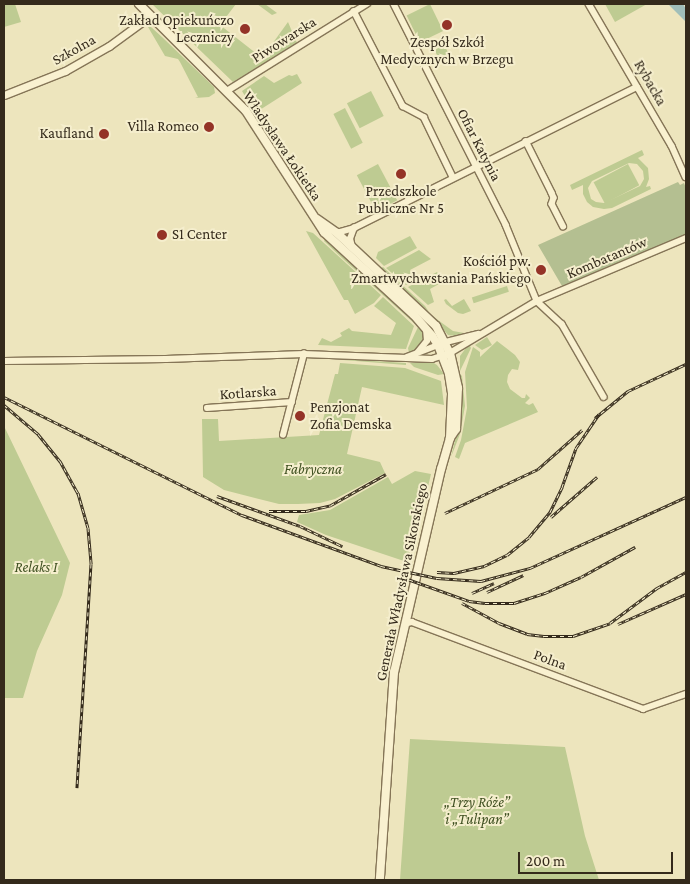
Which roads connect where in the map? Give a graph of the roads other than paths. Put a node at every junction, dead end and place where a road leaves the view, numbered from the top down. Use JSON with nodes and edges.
{"nodes":[{"id":1,"x":139,"y":4,"type":"edge"},
{"id":2,"x":367,"y":4,"type":"edge"},
{"id":3,"x":394,"y":4,"type":"edge"},
{"id":4,"x":589,"y":4,"type":"edge"},
{"id":5,"x":354,"y":11,"type":"junction"},
{"id":6,"x":150,"y":16,"type":"junction"},
{"id":7,"x":637,"y":86,"type":"junction"},
{"id":8,"x":227,"y":91,"type":"junction"},
{"id":9,"x":4,"y":95,"type":"edge"},
{"id":10,"x":526,"y":141,"type":"junction"},
{"id":11,"x":476,"y":166,"type":"junction"},
{"id":12,"x":453,"y":177,"type":"junction"},
{"id":13,"x":686,"y":177,"type":"edge"},
{"id":14,"x":317,"y":219,"type":"junction"},
{"id":15,"x":562,"y":226,"type":"dead end"},
{"id":16,"x":354,"y":228,"type":"junction"},
{"id":17,"x":337,"y":233,"type":"junction"},
{"id":18,"x":686,"y":238,"type":"edge"},
{"id":19,"x":352,"y":247,"type":"junction"},
{"id":20,"x":537,"y":301,"type":"junction"},
{"id":21,"x":424,"y":326,"type":"junction"},
{"id":22,"x":479,"y":334,"type":"junction"},
{"id":23,"x":442,"y":344,"type":"junction"},
{"id":24,"x":304,"y":354,"type":"junction"},
{"id":25,"x":414,"y":354,"type":"junction"},
{"id":26,"x":447,"y":354,"type":"junction"},
{"id":27,"x":407,"y":357,"type":"junction"},
{"id":28,"x":4,"y":362,"type":"edge"},
{"id":29,"x":604,"y":397,"type":"dead end"},
{"id":30,"x":292,"y":402,"type":"junction"},
{"id":31,"x":207,"y":408,"type":"dead end"},
{"id":32,"x":284,"y":435,"type":"dead end"},
{"id":33,"x":405,"y":624,"type":"junction"},
{"id":34,"x":686,"y":694,"type":"edge"},
{"id":35,"x":380,"y":880,"type":"edge"}],
"edges":[{"from":1,"to":6,"type":"main road","name":"Władysława Łokietka"},
{"from":2,"to":5,"type":"street","name":"Piwowarska"},
{"from":3,"to":11,"type":"street","name":"Ofiar Katynia"},
{"from":4,"to":7,"type":"street","name":"Rybacka"},
{"from":5,"to":8,"type":"street","name":"Piwowarska"},
{"from":5,"to":12,"type":"street"},
{"from":6,"to":8,"type":"main road","name":"Władysława Łokietka"},
{"from":6,"to":9,"type":"street","name":"Szkolna"},
{"from":7,"to":10,"type":"street"},
{"from":7,"to":13,"type":"street","name":"Rybacka"},
{"from":8,"to":14,"type":"main road","name":"Władysława Łokietka"},
{"from":10,"to":11,"type":"street"},
{"from":10,"to":15,"type":"street"},
{"from":11,"to":12,"type":"street"},
{"from":11,"to":20,"type":"street","name":"Ofiar Katynia"},
{"from":12,"to":16,"type":"street"},
{"from":14,"to":17,"type":"main road","name":"Władysława Łokietka"},
{"from":14,"to":21,"type":"main road","name":"Władysława Łokietka"},
{"from":16,"to":17,"type":"street"},
{"from":16,"to":19,"type":"street"},
{"from":17,"to":19,"type":"main road","name":"Władysława Łokietka"},
{"from":18,"to":20,"type":"street","name":"Kombatantów"},
{"from":19,"to":23,"type":"main road","name":"Władysława Łokietka"},
{"from":20,"to":22,"type":"street","name":"Kombatantów"},
{"from":20,"to":29,"type":"street"},
{"from":21,"to":23,"type":"main road","name":"Władysława Łokietka"},
{"from":21,"to":25,"type":"street"},
{"from":22,"to":23,"type":"street"},
{"from":22,"to":26,"type":"street"},
{"from":23,"to":25,"type":"street"},
{"from":23,"to":26,"type":"main road","name":"Władysława Łokietka"},
{"from":24,"to":27,"type":"street"},
{"from":24,"to":28,"type":"street"},
{"from":24,"to":30,"type":"street"},
{"from":25,"to":27,"type":"street"},
{"from":26,"to":27,"type":"street"},
{"from":26,"to":33,"type":"main road","name":"Generała Władysława Sikorskiego"},
{"from":30,"to":31,"type":"street","name":"Kotlarska"},
{"from":30,"to":32,"type":"street"},
{"from":33,"to":34,"type":"street","name":"Polna"},
{"from":33,"to":35,"type":"main road","name":"Generała Władysława Sikorskiego"}]}
